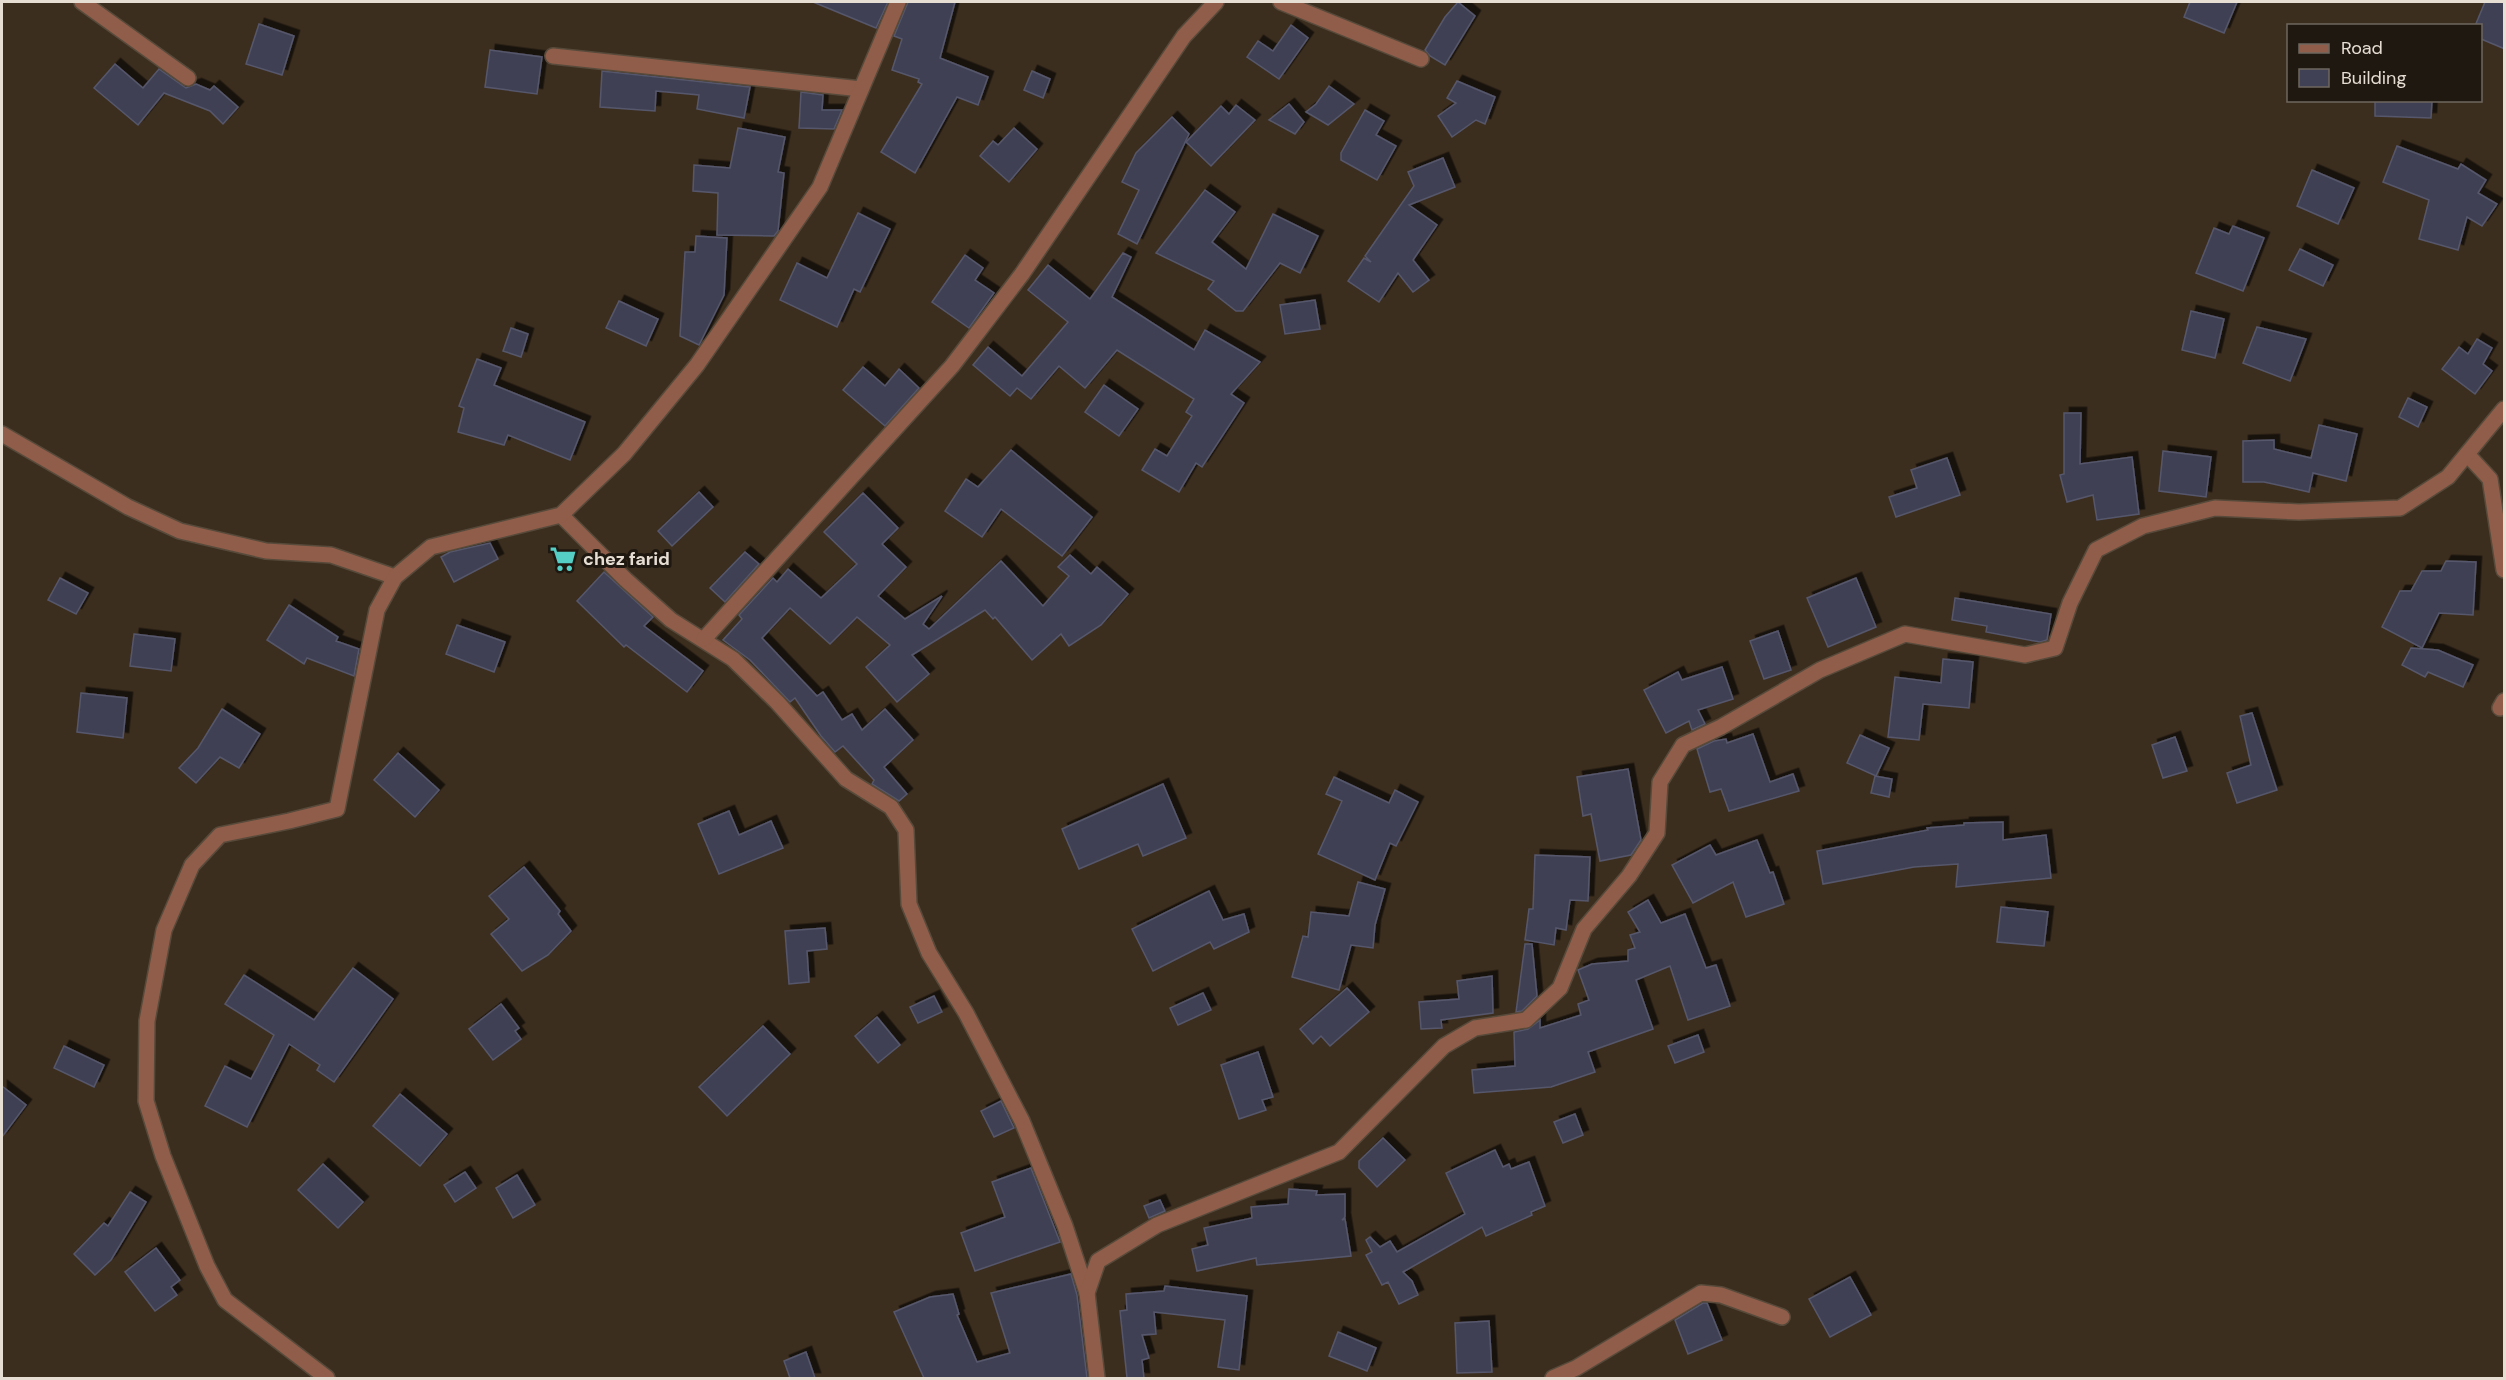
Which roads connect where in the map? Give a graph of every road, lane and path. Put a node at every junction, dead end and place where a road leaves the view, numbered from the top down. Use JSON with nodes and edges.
{"nodes":[{"id":1,"x":82,"y":2,"type":"edge"},
{"id":2,"x":898,"y":2,"type":"edge"},
{"id":3,"x":1216,"y":2,"type":"edge"},
{"id":4,"x":1281,"y":2,"type":"edge"},
{"id":5,"x":553,"y":56,"type":"dead end"},
{"id":6,"x":1421,"y":59,"type":"dead end"},
{"id":7,"x":188,"y":78,"type":"dead end"},
{"id":8,"x":861,"y":89,"type":"junction"},
{"id":9,"x":2505,"y":409,"type":"edge"},
{"id":10,"x":2,"y":434,"type":"edge"},
{"id":11,"x":2467,"y":454,"type":"junction"},
{"id":12,"x":561,"y":514,"type":"junction"},
{"id":13,"x":2505,"y":570,"type":"edge"},
{"id":14,"x":395,"y":577,"type":"junction"},
{"id":15,"x":704,"y":639,"type":"junction"},
{"id":16,"x":1087,"y":1293,"type":"junction"},
{"id":17,"x":1782,"y":1317,"type":"dead end"},
{"id":18,"x":327,"y":1378,"type":"edge"},
{"id":19,"x":1097,"y":1378,"type":"edge"},
{"id":20,"x":1553,"y":1378,"type":"edge"}],
"edges":[{"from":1,"to":7,"type":"street"},
{"from":2,"to":8,"type":"street"},
{"from":3,"to":15,"type":"street"},
{"from":4,"to":6,"type":"street"},
{"from":5,"to":8,"type":"street"},
{"from":8,"to":12,"type":"street"},
{"from":9,"to":11,"type":"street"},
{"from":10,"to":14,"type":"street"},
{"from":11,"to":13,"type":"street"},
{"from":11,"to":16,"type":"street"},
{"from":12,"to":14,"type":"street"},
{"from":12,"to":15,"type":"street"},
{"from":14,"to":18,"type":"street"},
{"from":15,"to":16,"type":"street"},
{"from":16,"to":19,"type":"street"},
{"from":17,"to":20,"type":"street"}]}
